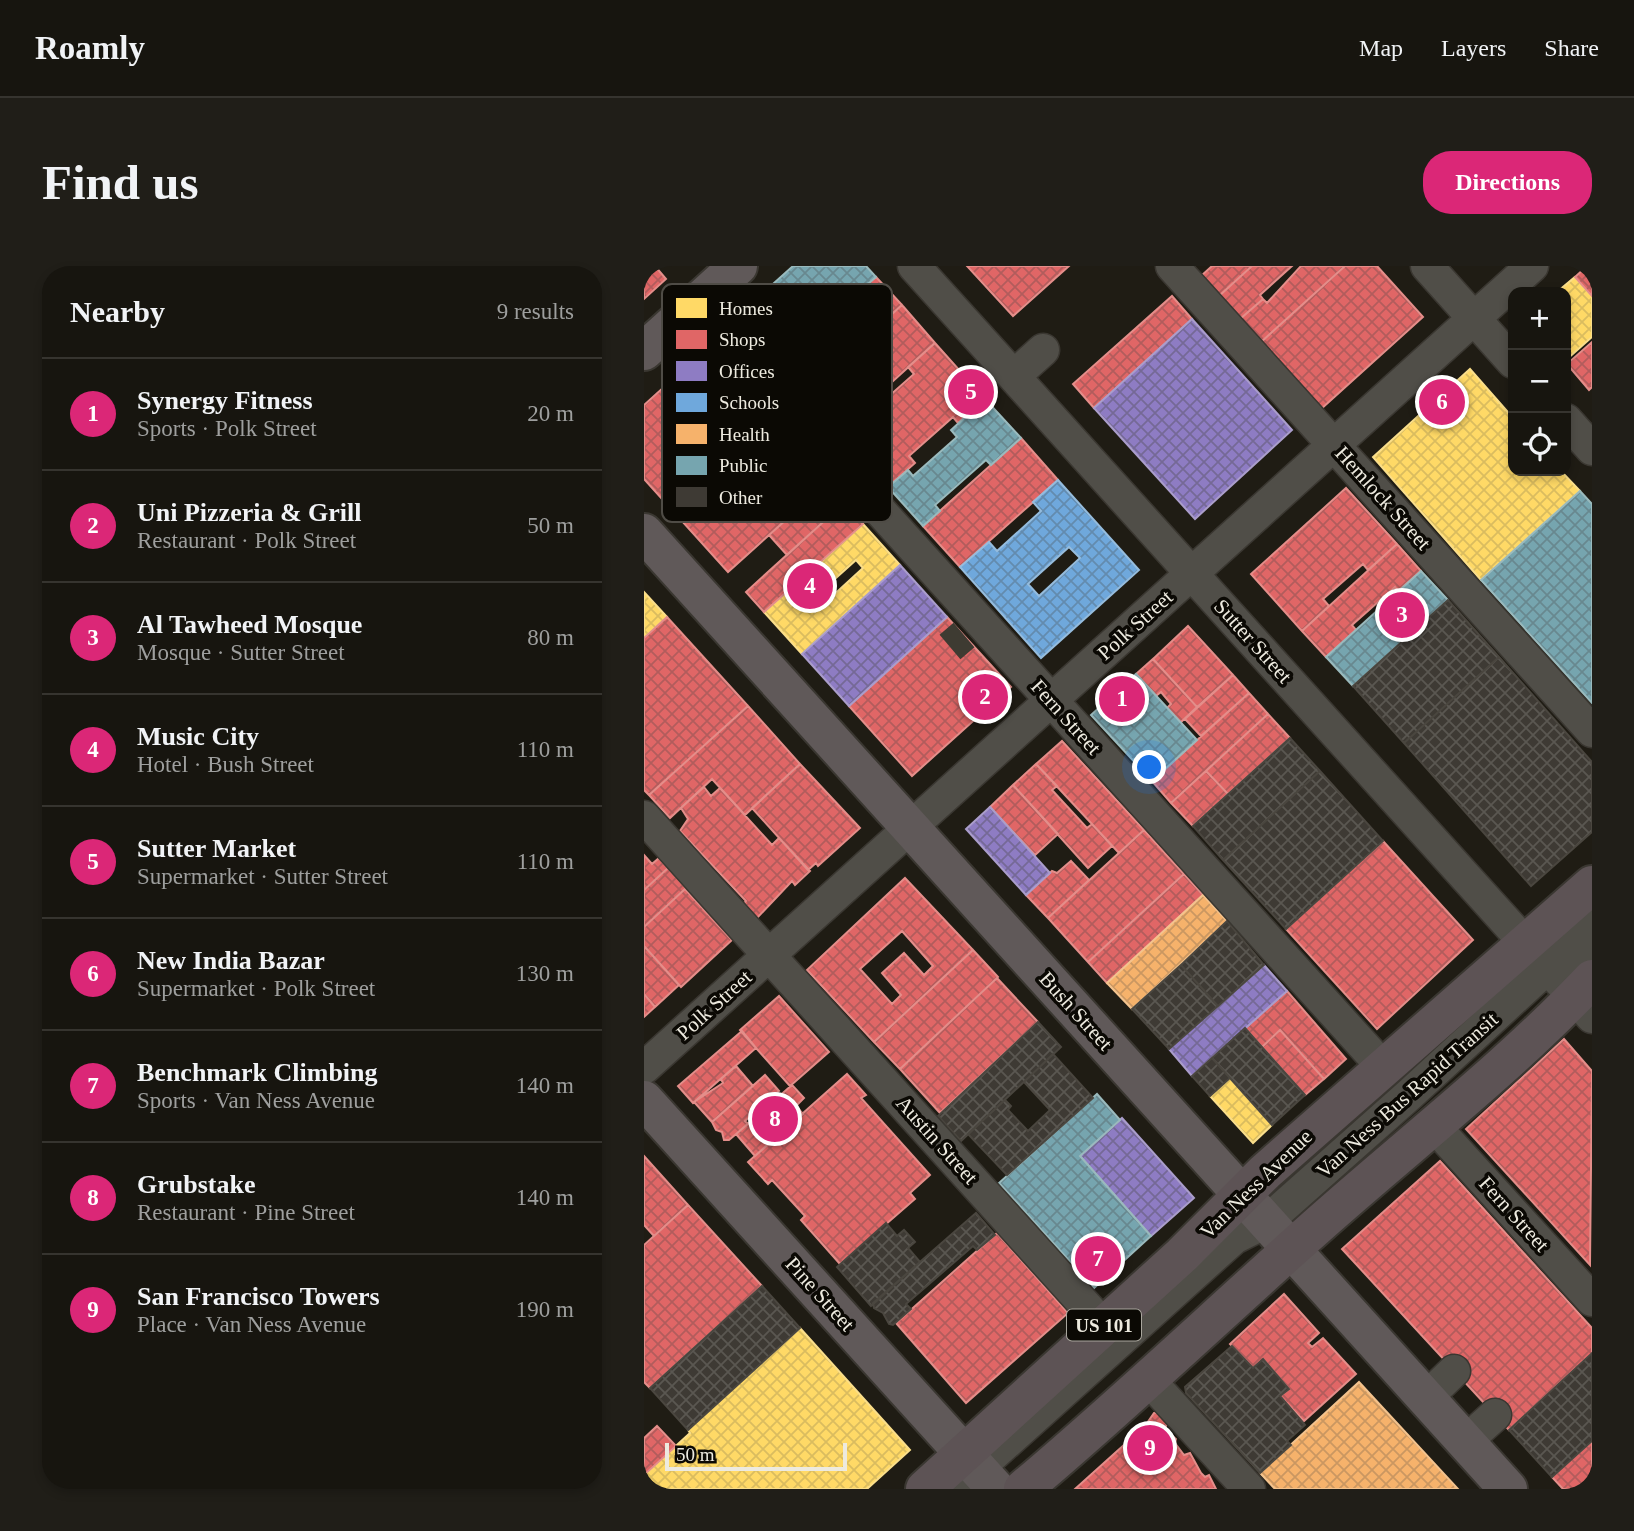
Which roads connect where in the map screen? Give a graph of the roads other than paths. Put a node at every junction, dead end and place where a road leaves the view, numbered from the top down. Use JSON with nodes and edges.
{"nodes":[{"id":1,"x":738,"y":266,"type":"edge"},
{"id":2,"x":914,"y":266,"type":"edge"},
{"id":3,"x":1172,"y":266,"type":"edge"},
{"id":4,"x":1427,"y":266,"type":"edge"},
{"id":5,"x":1532,"y":266,"type":"edge"},
{"id":6,"x":718,"y":284,"type":"edge"},
{"id":7,"x":1474,"y":318,"type":"junction"},
{"id":8,"x":662,"y":335,"type":"edge"},
{"id":9,"x":1043,"y":350,"type":"dead end"},
{"id":10,"x":644,"y":351,"type":"edge"},
{"id":11,"x":1508,"y":356,"type":"edge"},
{"id":12,"x":1014,"y":376,"type":"junction"},
{"id":13,"x":1571,"y":426,"type":"edge"},
{"id":14,"x":1335,"y":444,"type":"junction"},
{"id":15,"x":1592,"y":449,"type":"edge"},
{"id":16,"x":880,"y":522,"type":"edge"},
{"id":17,"x":644,"y":533,"type":"edge"},
{"id":18,"x":1192,"y":573,"type":"junction"},
{"id":19,"x":1051,"y":701,"type":"junction"},
{"id":20,"x":1592,"y":732,"type":"edge"},
{"id":21,"x":644,"y":817,"type":"edge"},
{"id":22,"x":910,"y":828,"type":"junction"},
{"id":23,"x":1592,"y":885,"type":"edge"},
{"id":24,"x":1592,"y":914,"type":"edge"},
{"id":25,"x":1592,"y":945,"type":"edge"},
{"id":26,"x":769,"y":955,"type":"junction"},
{"id":27,"x":1537,"y":956,"type":"junction"},
{"id":28,"x":1586,"y":998,"type":"edge"},
{"id":29,"x":1382,"y":1066,"type":"junction"},
{"id":30,"x":644,"y":1068,"type":"edge"},
{"id":31,"x":644,"y":1100,"type":"edge"},
{"id":32,"x":1436,"y":1128,"type":"junction"},
{"id":33,"x":1267,"y":1222,"type":"junction"},
{"id":34,"x":1592,"y":1300,"type":"edge"},
{"id":35,"x":1104,"y":1326,"type":"junction"},
{"id":36,"x":1454,"y":1371,"type":"dead end"},
{"id":37,"x":1147,"y":1378,"type":"junction"},
{"id":38,"x":1426,"y":1398,"type":"junction"},
{"id":39,"x":1495,"y":1415,"type":"dead end"},
{"id":40,"x":1465,"y":1442,"type":"junction"},
{"id":41,"x":985,"y":1481,"type":"edge"},
{"id":42,"x":925,"y":1489,"type":"edge"},
{"id":43,"x":1249,"y":1489,"type":"edge"},
{"id":44,"x":1508,"y":1489,"type":"edge"}],
"edges":[{"from":1,"to":6,"type":"main road"},
{"from":2,"to":12,"type":"street","name":"Sutter Street"},
{"from":3,"to":14,"type":"street","name":"Hemlock Street"},
{"from":4,"to":7,"type":"street"},
{"from":5,"to":7,"type":"street","name":"Polk Street"},
{"from":7,"to":11,"type":"street"},
{"from":7,"to":14,"type":"street","name":"Polk Street"},
{"from":8,"to":10,"type":"main road"},
{"from":9,"to":12,"type":"street"},
{"from":12,"to":18,"type":"street","name":"Sutter Street"},
{"from":13,"to":15,"type":"street"},
{"from":14,"to":18,"type":"street","name":"Polk Street"},
{"from":14,"to":20,"type":"street","name":"Hemlock Street"},
{"from":16,"to":19,"type":"street","name":"Fern Street"},
{"from":17,"to":22,"type":"main road","name":"Bush Street"},
{"from":18,"to":19,"type":"street","name":"Polk Street"},
{"from":18,"to":27,"type":"street","name":"Sutter Street"},
{"from":19,"to":22,"type":"street","name":"Polk Street"},
{"from":19,"to":29,"type":"street","name":"Fern Street"},
{"from":21,"to":26,"type":"street","name":"Austin Street"},
{"from":22,"to":26,"type":"street","name":"Polk Street"},
{"from":22,"to":33,"type":"main road","name":"Bush Street"},
{"from":23,"to":27,"type":"highway","name":"Van Ness Avenue","number":"US 101"},
{"from":24,"to":27,"type":"street","name":"Van Ness Bus Rapid Transit"},
{"from":25,"to":27,"type":"street","name":"Van Ness Bus Rapid Transit"},
{"from":26,"to":30,"type":"street","name":"Polk Street"},
{"from":26,"to":35,"type":"street","name":"Austin Street"},
{"from":27,"to":28,"type":"street","name":"Sutter Street"},
{"from":27,"to":29,"type":"highway","name":"Van Ness Avenue","number":"US 101"},
{"from":27,"to":33,"type":"street","name":"Van Ness Bus Rapid Transit"},
{"from":28,"to":32,"type":"highway","name":"Van Ness Avenue","number":"US 101"},
{"from":29,"to":33,"type":"highway","name":"Van Ness Avenue","number":"US 101"},
{"from":31,"to":41,"type":"main road","name":"Pine Street"},
{"from":32,"to":33,"type":"highway","name":"Van Ness Avenue","number":"US 101"},
{"from":32,"to":34,"type":"street","name":"Fern Street"},
{"from":33,"to":35,"type":"highway","name":"Van Ness Avenue","number":"US 101"},
{"from":33,"to":37,"type":"highway","name":"Van Ness Avenue","number":"US 101"},
{"from":33,"to":38,"type":"main road","name":"Bush Street"},
{"from":33,"to":41,"type":"street","name":"Van Ness Bus Rapid Transit"},
{"from":35,"to":41,"type":"highway","name":"Van Ness Avenue","number":"US 101"},
{"from":36,"to":38,"type":"street"},
{"from":37,"to":41,"type":"highway","name":"Van Ness Avenue","number":"US 101"},
{"from":37,"to":43,"type":"street"},
{"from":38,"to":40,"type":"main road","name":"Bush Street"},
{"from":39,"to":40,"type":"street"},
{"from":40,"to":44,"type":"main road","name":"Bush Street"},
{"from":41,"to":42,"type":"highway","name":"Van Ness Avenue","number":"US 101"}]}
